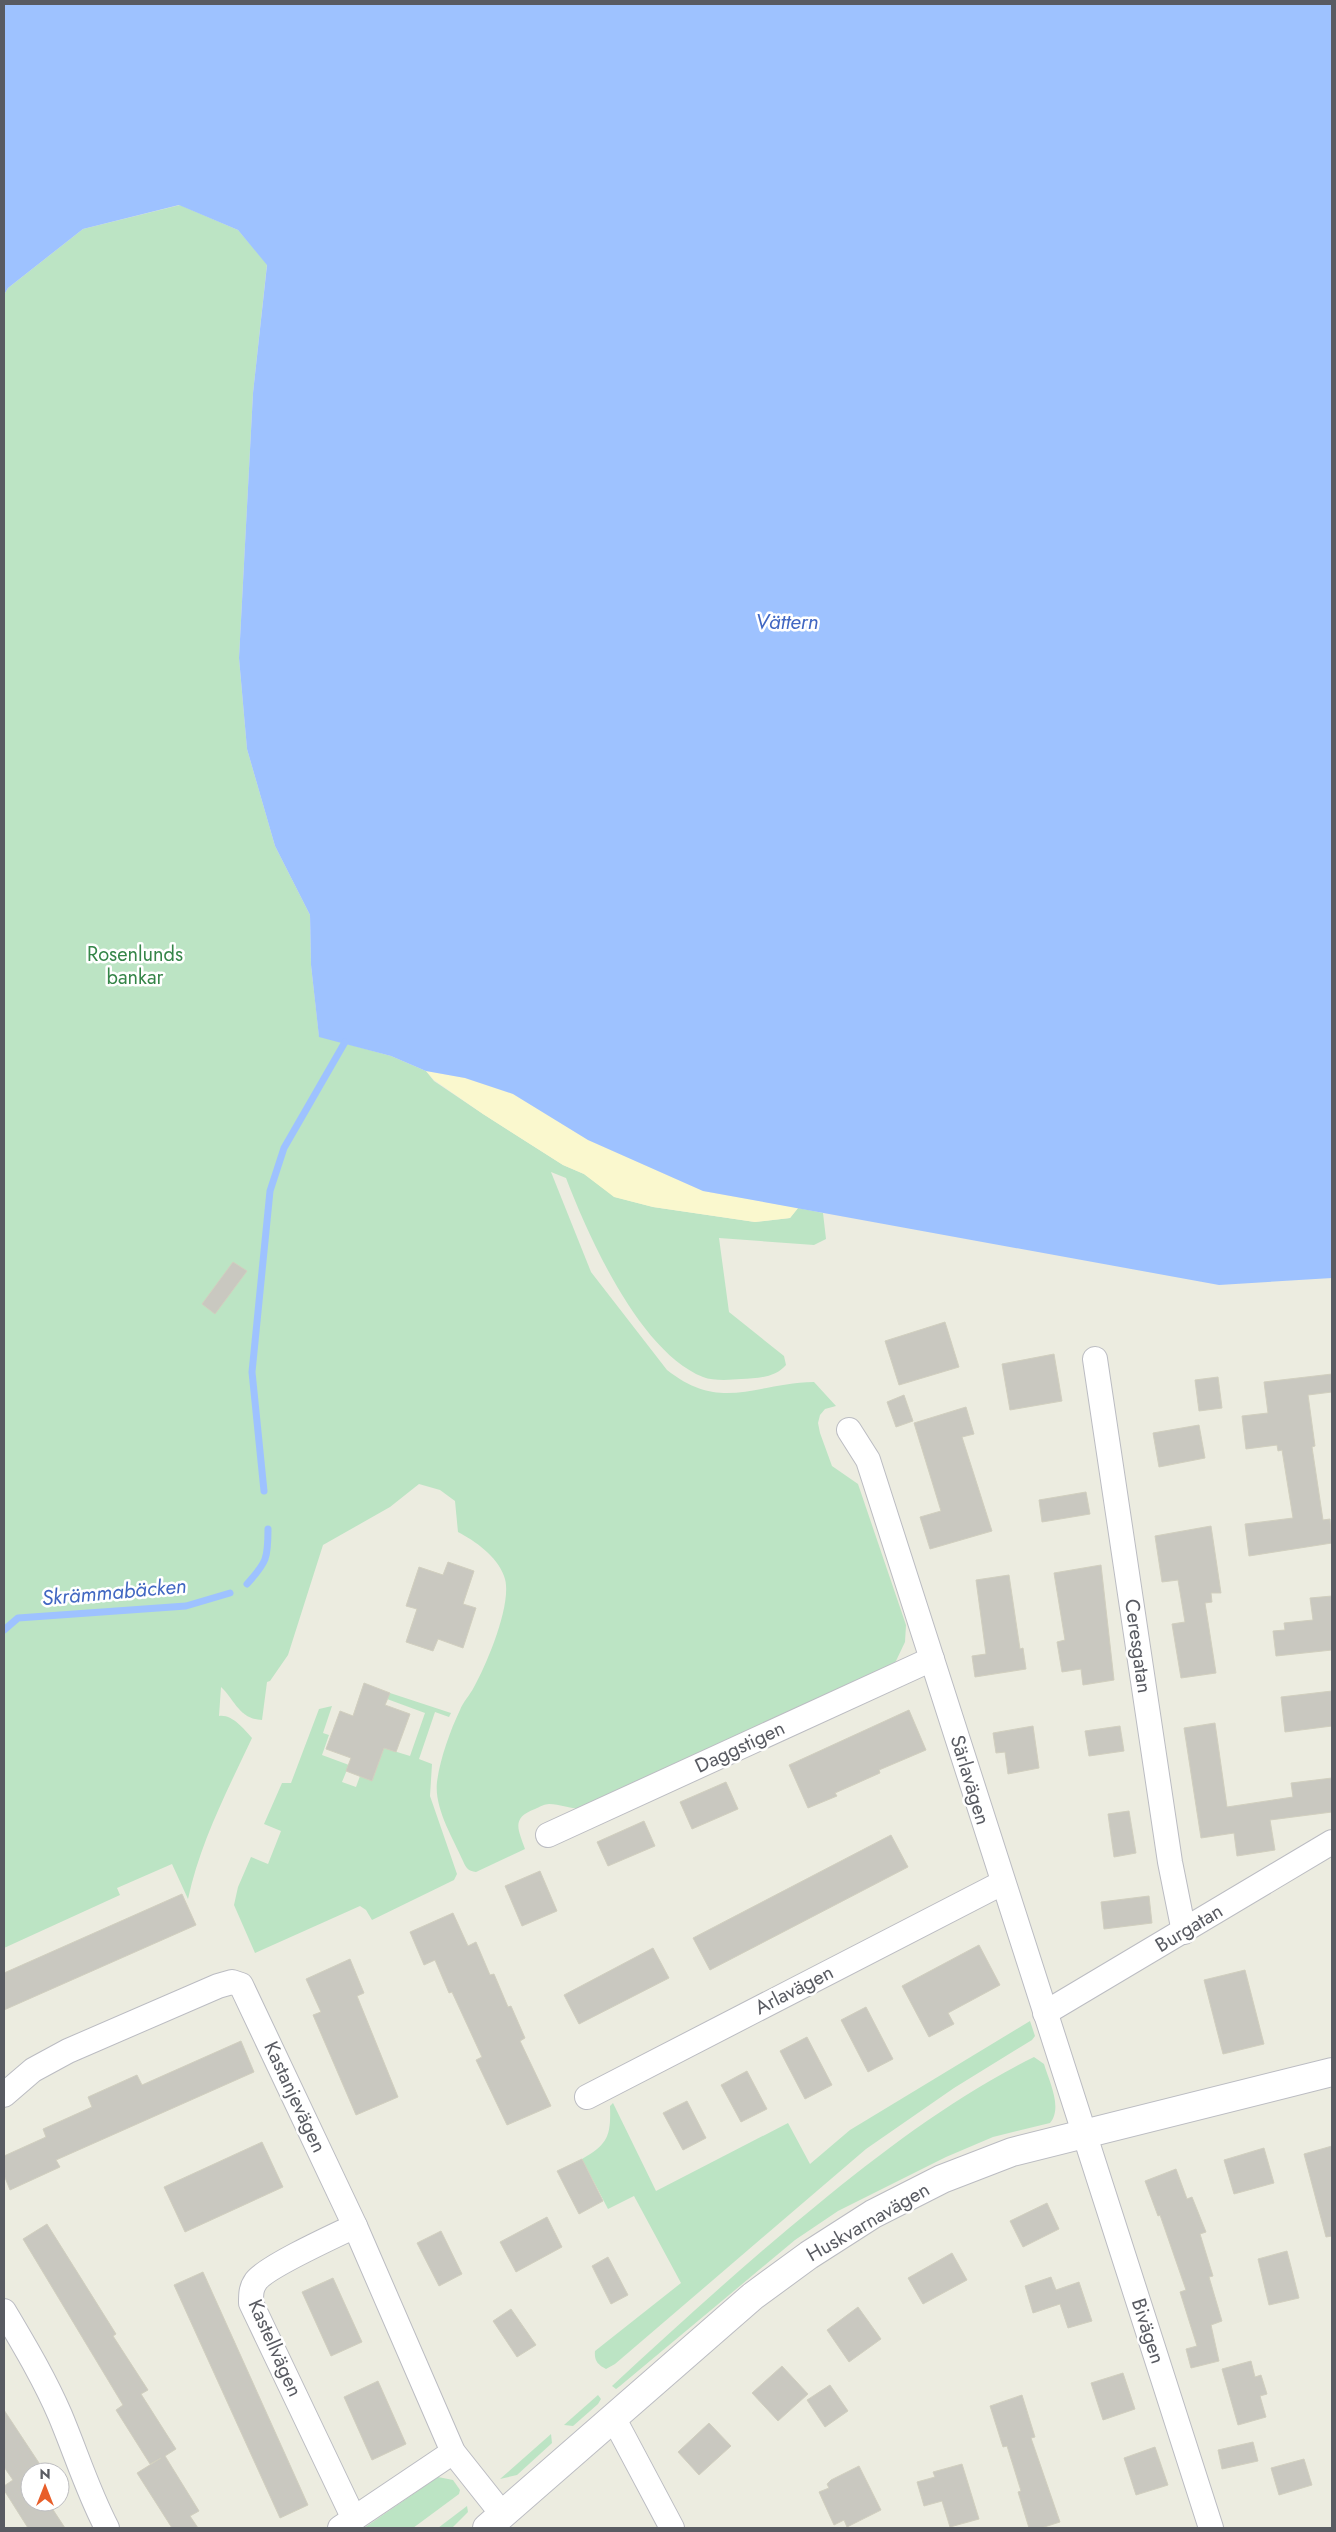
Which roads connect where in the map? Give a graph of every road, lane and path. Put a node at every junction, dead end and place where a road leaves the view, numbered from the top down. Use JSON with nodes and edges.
{"nodes":[{"id":1,"x":1095,"y":1359,"type":"dead end"},
{"id":2,"x":849,"y":1430,"type":"dead end"},
{"id":3,"x":932,"y":1659,"type":"junction"},
{"id":4,"x":548,"y":1835,"type":"dead end"},
{"id":5,"x":1332,"y":1842,"type":"edge"},
{"id":6,"x":1002,"y":1883,"type":"junction"},
{"id":7,"x":1184,"y":1932,"type":"junction"},
{"id":8,"x":1045,"y":2013,"type":"junction"},
{"id":9,"x":1332,"y":2072,"type":"edge"},
{"id":10,"x":4,"y":2095,"type":"edge"},
{"id":11,"x":587,"y":2097,"type":"dead end"},
{"id":12,"x":1085,"y":2133,"type":"junction"},
{"id":13,"x":355,"y":2226,"type":"junction"},
{"id":14,"x":4,"y":2311,"type":"edge"},
{"id":15,"x":614,"y":2419,"type":"junction"},
{"id":16,"x":453,"y":2452,"type":"junction"},
{"id":17,"x":495,"y":2522,"type":"edge"},
{"id":18,"x":347,"y":2524,"type":"edge"},
{"id":19,"x":107,"y":2528,"type":"edge"},
{"id":20,"x":672,"y":2528,"type":"edge"},
{"id":21,"x":1211,"y":2528,"type":"edge"}],
"edges":[{"from":1,"to":7,"type":"street","name":"Ceresgatan"},
{"from":2,"to":3,"type":"street","name":"Särlavägen"},
{"from":3,"to":4,"type":"street","name":"Daggstigen"},
{"from":3,"to":6,"type":"street","name":"Särlavägen"},
{"from":5,"to":7,"type":"street","name":"Burgatan"},
{"from":6,"to":8,"type":"street","name":"Särlavägen"},
{"from":6,"to":11,"type":"street","name":"Arlavägen"},
{"from":7,"to":8,"type":"street","name":"Burgatan"},
{"from":8,"to":12,"type":"street","name":"Särlavägen"},
{"from":9,"to":12,"type":"street","name":"Huskvarnavägen"},
{"from":10,"to":13,"type":"street","name":"Kastanjevägen"},
{"from":12,"to":15,"type":"street","name":"Huskvarnavägen"},
{"from":12,"to":21,"type":"street","name":"Bivägen"},
{"from":13,"to":16,"type":"street","name":"Kastanjevägen"},
{"from":13,"to":18,"type":"street","name":"Kastellvägen"},
{"from":14,"to":19,"type":"street"},
{"from":15,"to":17,"type":"street","name":"Huskvarnavägen"},
{"from":15,"to":20,"type":"street"},
{"from":16,"to":17,"type":"street","name":"Kastanjevägen"},
{"from":16,"to":18,"type":"street"}]}
